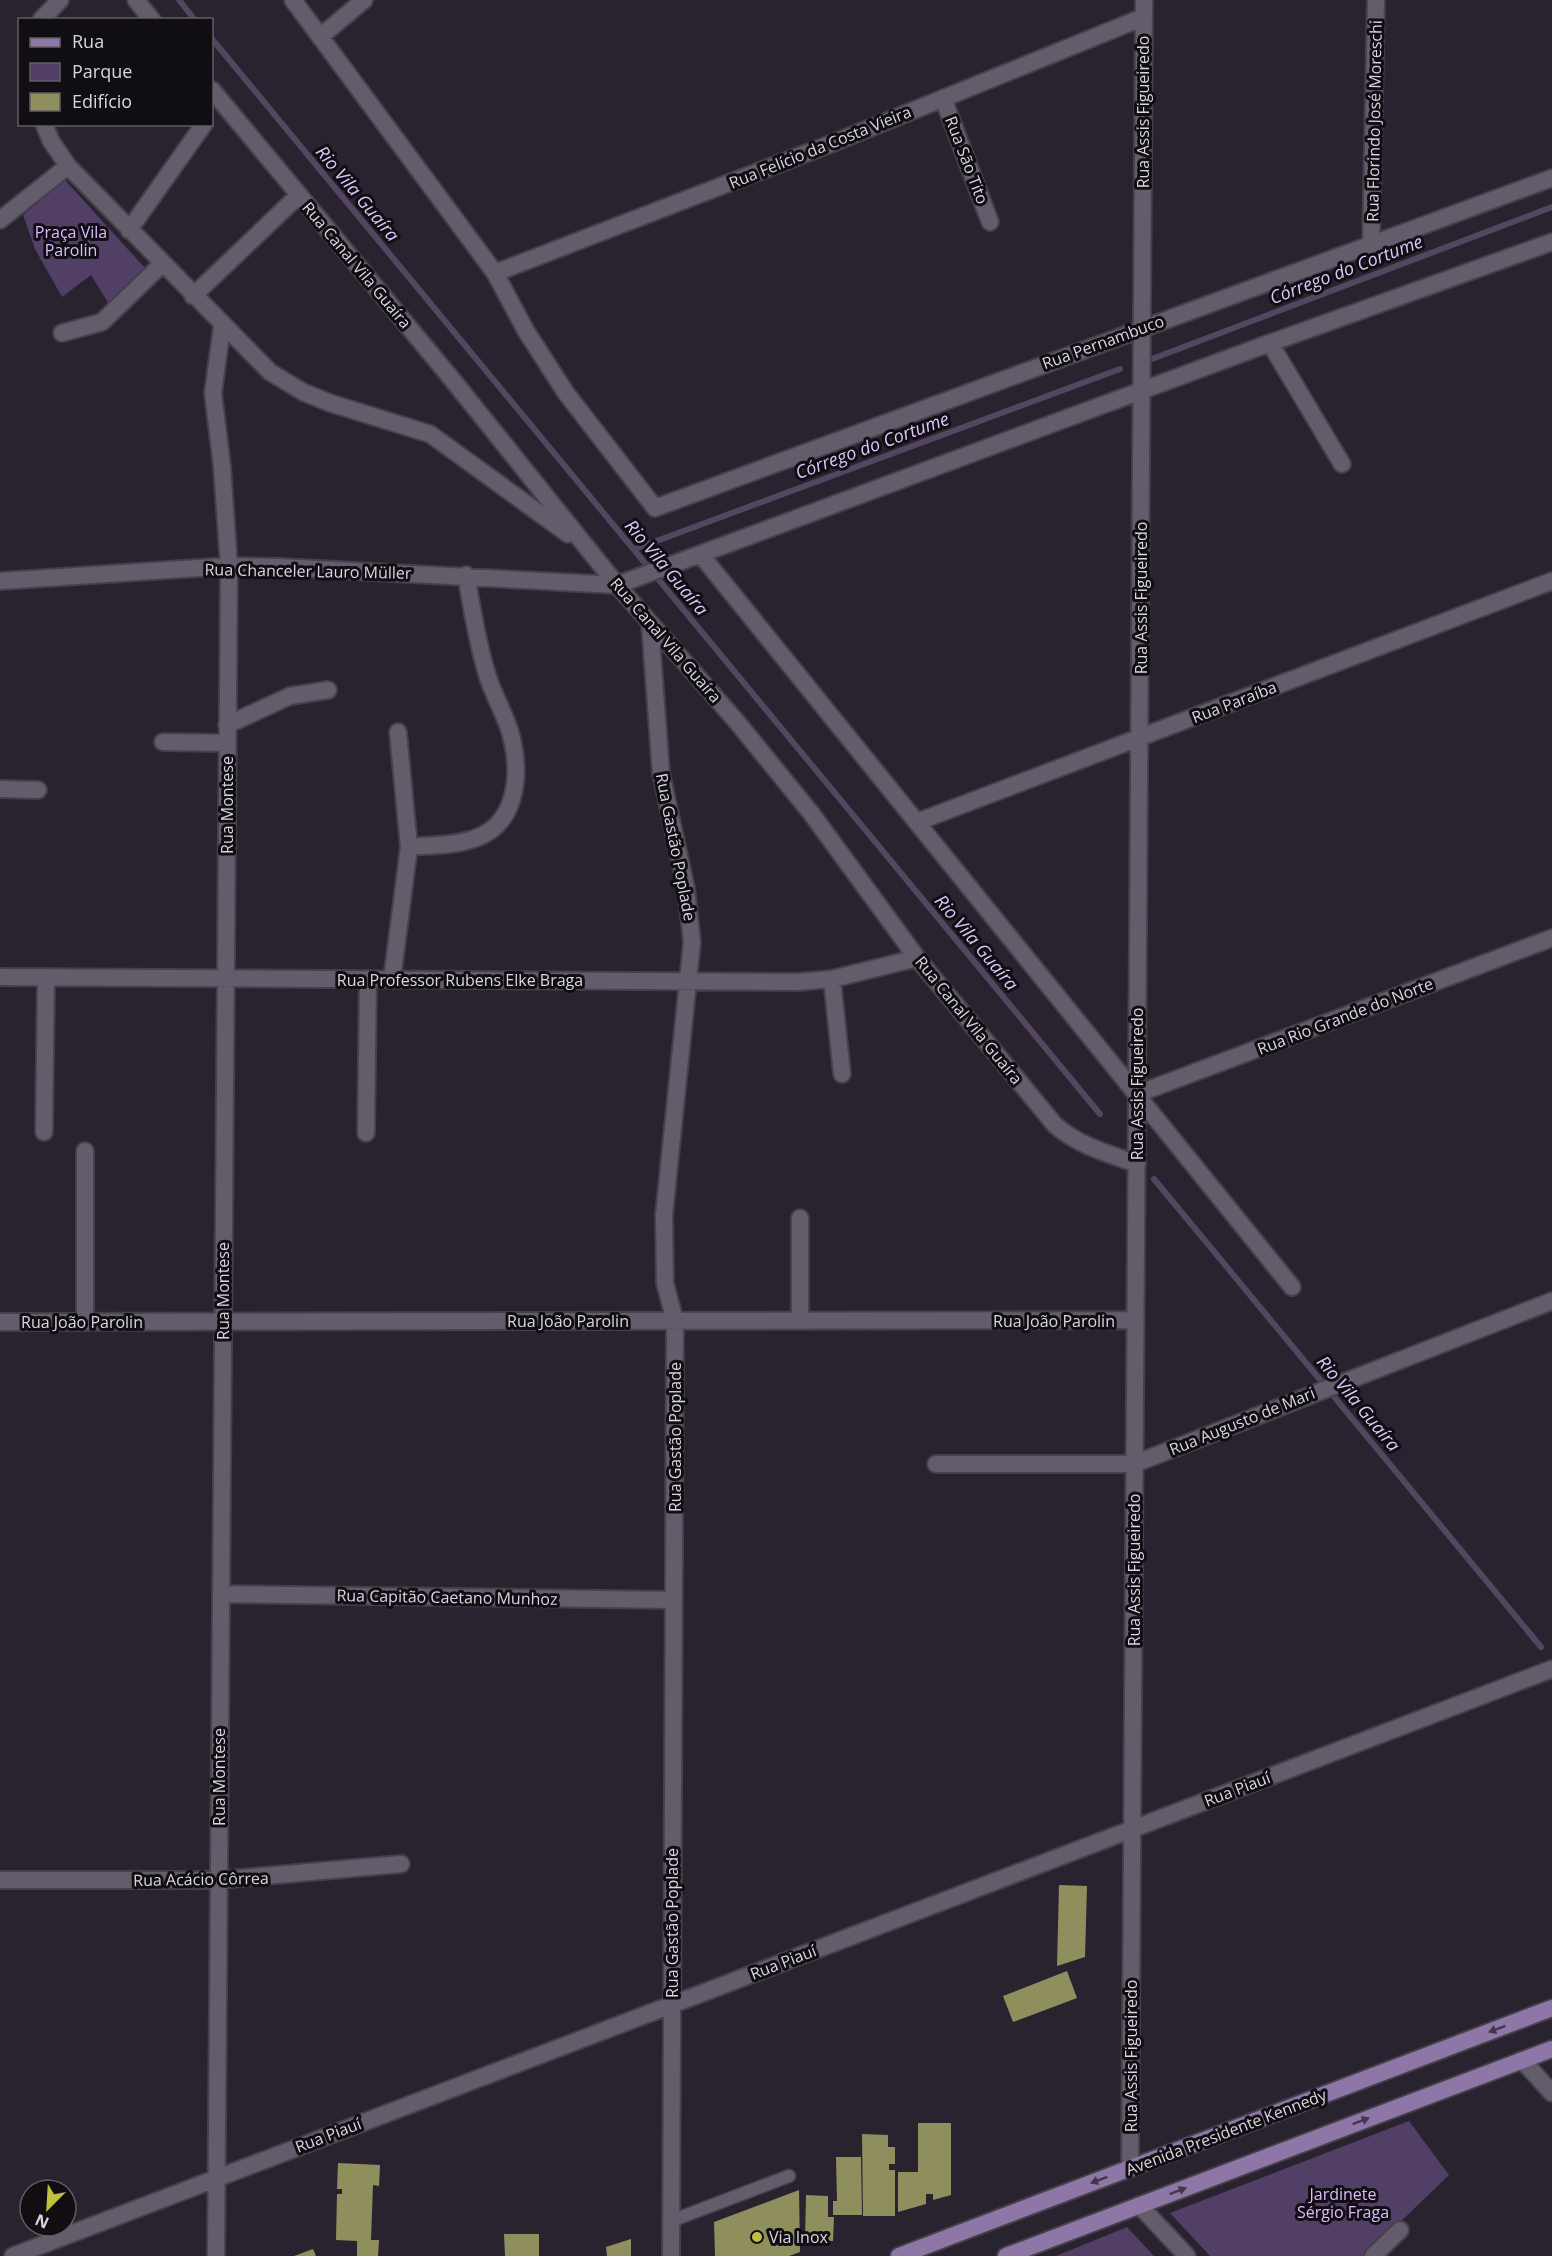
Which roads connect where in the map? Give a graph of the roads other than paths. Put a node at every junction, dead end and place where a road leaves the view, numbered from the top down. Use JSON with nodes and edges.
{"nodes":[{"id":1,"x":60,"y":0,"type":"edge"},
{"id":2,"x":136,"y":0,"type":"edge"},
{"id":3,"x":293,"y":0,"type":"edge"},
{"id":4,"x":364,"y":0,"type":"edge"},
{"id":5,"x":1377,"y":0,"type":"edge"},
{"id":6,"x":1144,"y":8,"type":"edge"},
{"id":7,"x":43,"y":18,"type":"edge"},
{"id":8,"x":150,"y":18,"type":"edge"},
{"id":9,"x":320,"y":36,"type":"junction"},
{"id":10,"x":943,"y":98,"type":"junction"},
{"id":11,"x":214,"y":102,"type":"edge"},
{"id":12,"x":45,"y":126,"type":"edge"},
{"id":13,"x":203,"y":126,"type":"edge"},
{"id":14,"x":68,"y":166,"type":"junction"},
{"id":15,"x":1552,"y":178,"type":"edge"},
{"id":16,"x":299,"y":195,"type":"junction"},
{"id":17,"x":0,"y":220,"type":"edge"},
{"id":18,"x":990,"y":222,"type":"dead end"},
{"id":19,"x":129,"y":230,"type":"junction"},
{"id":20,"x":1552,"y":242,"type":"edge"},
{"id":21,"x":1371,"y":243,"type":"junction"},
{"id":22,"x":162,"y":264,"type":"junction"},
{"id":23,"x":495,"y":273,"type":"junction"},
{"id":24,"x":193,"y":296,"type":"junction"},
{"id":25,"x":222,"y":327,"type":"junction"},
{"id":26,"x":1142,"y":328,"type":"junction"},
{"id":27,"x":62,"y":333,"type":"dead end"},
{"id":28,"x":1270,"y":343,"type":"junction"},
{"id":29,"x":1141,"y":392,"type":"junction"},
{"id":30,"x":1342,"y":464,"type":"dead end"},
{"id":31,"x":583,"y":544,"type":"junction"},
{"id":32,"x":701,"y":555,"type":"junction"},
{"id":33,"x":229,"y":566,"type":"junction"},
{"id":34,"x":466,"y":575,"type":"junction"},
{"id":35,"x":0,"y":580,"type":"edge"},
{"id":36,"x":1552,"y":581,"type":"edge"},
{"id":37,"x":617,"y":585,"type":"junction"},
{"id":38,"x":650,"y":624,"type":"junction"},
{"id":39,"x":328,"y":690,"type":"dead end"},
{"id":40,"x":227,"y":725,"type":"junction"},
{"id":41,"x":398,"y":732,"type":"dead end"},
{"id":42,"x":1141,"y":737,"type":"junction"},
{"id":43,"x":163,"y":742,"type":"dead end"},
{"id":44,"x":227,"y":743,"type":"junction"},
{"id":45,"x":0,"y":789,"type":"edge"},
{"id":46,"x":38,"y":790,"type":"dead end"},
{"id":47,"x":917,"y":822,"type":"junction"},
{"id":48,"x":409,"y":847,"type":"junction"},
{"id":49,"x":1552,"y":938,"type":"edge"},
{"id":50,"x":917,"y":958,"type":"junction"},
{"id":51,"x":0,"y":977,"type":"edge"},
{"id":52,"x":46,"y":977,"type":"junction"},
{"id":53,"x":225,"y":978,"type":"junction"},
{"id":54,"x":368,"y":979,"type":"junction"},
{"id":55,"x":392,"y":979,"type":"junction"},
{"id":56,"x":832,"y":979,"type":"junction"},
{"id":57,"x":689,"y":981,"type":"junction"},
{"id":58,"x":842,"y":1074,"type":"dead end"},
{"id":59,"x":1137,"y":1094,"type":"junction"},
{"id":60,"x":44,"y":1132,"type":"dead end"},
{"id":61,"x":366,"y":1133,"type":"dead end"},
{"id":62,"x":85,"y":1151,"type":"dead end"},
{"id":63,"x":1137,"y":1164,"type":"junction"},
{"id":64,"x":800,"y":1218,"type":"dead end"},
{"id":65,"x":1292,"y":1287,"type":"dead end"},
{"id":66,"x":1552,"y":1301,"type":"edge"},
{"id":67,"x":1136,"y":1320,"type":"junction"},
{"id":68,"x":675,"y":1321,"type":"junction"},
{"id":69,"x":800,"y":1321,"type":"junction"},
{"id":70,"x":0,"y":1322,"type":"edge"},
{"id":71,"x":85,"y":1322,"type":"junction"},
{"id":72,"x":223,"y":1322,"type":"junction"},
{"id":73,"x":936,"y":1464,"type":"dead end"},
{"id":74,"x":1134,"y":1464,"type":"junction"},
{"id":75,"x":221,"y":1594,"type":"junction"},
{"id":76,"x":674,"y":1600,"type":"junction"},
{"id":77,"x":1552,"y":1669,"type":"edge"},
{"id":78,"x":1133,"y":1829,"type":"junction"},
{"id":79,"x":401,"y":1864,"type":"dead end"},
{"id":80,"x":0,"y":1880,"type":"edge"},
{"id":81,"x":218,"y":1880,"type":"junction"},
{"id":82,"x":672,"y":2005,"type":"junction"},
{"id":83,"x":1552,"y":2008,"type":"edge"},
{"id":84,"x":1552,"y":2049,"type":"edge"},
{"id":85,"x":1522,"y":2060,"type":"junction"},
{"id":86,"x":1552,"y":2093,"type":"edge"},
{"id":87,"x":1130,"y":2168,"type":"junction"},
{"id":88,"x":789,"y":2176,"type":"dead end"},
{"id":89,"x":216,"y":2178,"type":"junction"},
{"id":90,"x":1139,"y":2205,"type":"junction"},
{"id":91,"x":671,"y":2221,"type":"junction"},
{"id":92,"x":1400,"y":2230,"type":"dead end"},
{"id":93,"x":13,"y":2256,"type":"edge"},
{"id":94,"x":216,"y":2256,"type":"edge"},
{"id":95,"x":671,"y":2256,"type":"edge"},
{"id":96,"x":899,"y":2256,"type":"edge"},
{"id":97,"x":1006,"y":2256,"type":"edge"},
{"id":98,"x":1187,"y":2256,"type":"edge"},
{"id":99,"x":1373,"y":2256,"type":"edge"}],
"edges":[{"from":1,"to":7,"type":"street"},
{"from":2,"to":8,"type":"street"},
{"from":3,"to":9,"type":"street"},
{"from":4,"to":9,"type":"street"},
{"from":5,"to":21,"type":"street","name":"Rua Florindo José Moreschi"},
{"from":6,"to":10,"type":"street","name":"Rua Felício da Costa Vieira"},
{"from":6,"to":26,"type":"street","name":"Rua Assis Figueiredo"},
{"from":9,"to":23,"type":"street"},
{"from":10,"to":18,"type":"street","name":"Rua São Tito"},
{"from":10,"to":23,"type":"street","name":"Rua Felício da Costa Vieira"},
{"from":11,"to":16,"type":"street","name":"Rua Canal Vila Guaíra"},
{"from":12,"to":14,"type":"street"},
{"from":13,"to":19,"type":"street"},
{"from":14,"to":17,"type":"street"},
{"from":14,"to":19,"type":"street"},
{"from":15,"to":21,"type":"street","name":"Rua Pernambuco"},
{"from":16,"to":24,"type":"street"},
{"from":16,"to":31,"type":"street","name":"Rua Canal Vila Guaíra"},
{"from":19,"to":22,"type":"street"},
{"from":20,"to":28,"type":"street"},
{"from":21,"to":26,"type":"street","name":"Rua Pernambuco"},
{"from":22,"to":24,"type":"street"},
{"from":22,"to":27,"type":"street"},
{"from":23,"to":26,"type":"street","name":"Rua Pernambuco"},
{"from":24,"to":25,"type":"street"},
{"from":25,"to":31,"type":"street"},
{"from":25,"to":33,"type":"street","name":"Rua Montese"},
{"from":26,"to":29,"type":"street","name":"Rua Assis Figueiredo"},
{"from":28,"to":29,"type":"street"},
{"from":28,"to":30,"type":"street"},
{"from":29,"to":32,"type":"street"},
{"from":29,"to":42,"type":"street","name":"Rua Assis Figueiredo"},
{"from":31,"to":37,"type":"street","name":"Rua Canal Vila Guaíra"},
{"from":32,"to":37,"type":"street"},
{"from":32,"to":47,"type":"street"},
{"from":33,"to":34,"type":"street","name":"Rua Chanceler Lauro Müller"},
{"from":33,"to":35,"type":"street","name":"Rua Chanceler Lauro Müller"},
{"from":33,"to":40,"type":"street","name":"Rua Montese"},
{"from":34,"to":37,"type":"street","name":"Rua Chanceler Lauro Müller"},
{"from":34,"to":48,"type":"street"},
{"from":36,"to":42,"type":"street","name":"Rua Paraíba"},
{"from":37,"to":38,"type":"street","name":"Rua Canal Vila Guaíra"},
{"from":38,"to":50,"type":"street","name":"Rua Canal Vila Guaíra"},
{"from":38,"to":57,"type":"street","name":"Rua Gastão Poplade"},
{"from":39,"to":40,"type":"street"},
{"from":40,"to":44,"type":"street","name":"Rua Montese"},
{"from":41,"to":48,"type":"street"},
{"from":42,"to":47,"type":"street","name":"Rua Paraíba"},
{"from":42,"to":59,"type":"street","name":"Rua Assis Figueiredo"},
{"from":43,"to":44,"type":"street"},
{"from":44,"to":53,"type":"street","name":"Rua Montese"},
{"from":45,"to":46,"type":"street"},
{"from":47,"to":59,"type":"street"},
{"from":48,"to":55,"type":"street"},
{"from":49,"to":59,"type":"street","name":"Rua Rio Grande do Norte"},
{"from":50,"to":56,"type":"street","name":"Rua Professor Rubens Elke Braga"},
{"from":50,"to":63,"type":"street","name":"Rua Canal Vila Guaíra"},
{"from":51,"to":52,"type":"street","name":"Rua Professor Rubens Elke Braga"},
{"from":52,"to":53,"type":"street","name":"Rua Professor Rubens Elke Braga"},
{"from":52,"to":60,"type":"street"},
{"from":53,"to":54,"type":"street","name":"Rua Professor Rubens Elke Braga"},
{"from":53,"to":72,"type":"street","name":"Rua Montese"},
{"from":54,"to":55,"type":"street","name":"Rua Professor Rubens Elke Braga"},
{"from":54,"to":61,"type":"street"},
{"from":55,"to":57,"type":"street","name":"Rua Professor Rubens Elke Braga"},
{"from":56,"to":57,"type":"street","name":"Rua Professor Rubens Elke Braga"},
{"from":56,"to":58,"type":"street"},
{"from":57,"to":68,"type":"street","name":"Rua Gastão Poplade"},
{"from":59,"to":63,"type":"street","name":"Rua Assis Figueiredo"},
{"from":59,"to":65,"type":"street"},
{"from":62,"to":71,"type":"street"},
{"from":63,"to":67,"type":"street","name":"Rua Assis Figueiredo"},
{"from":64,"to":69,"type":"street"},
{"from":66,"to":74,"type":"street","name":"Rua Augusto de Mari"},
{"from":67,"to":69,"type":"street","name":"Rua João Parolin"},
{"from":67,"to":74,"type":"street","name":"Rua Assis Figueiredo"},
{"from":68,"to":69,"type":"street","name":"Rua João Parolin"},
{"from":68,"to":72,"type":"street","name":"Rua João Parolin"},
{"from":68,"to":76,"type":"street","name":"Rua Gastão Poplade"},
{"from":70,"to":71,"type":"street","name":"Rua João Parolin"},
{"from":71,"to":72,"type":"street","name":"Rua João Parolin"},
{"from":72,"to":75,"type":"street","name":"Rua Montese"},
{"from":73,"to":74,"type":"street"},
{"from":74,"to":78,"type":"street","name":"Rua Assis Figueiredo"},
{"from":75,"to":76,"type":"street","name":"Rua Capitão Caetano Munhoz"},
{"from":75,"to":81,"type":"street","name":"Rua Montese"},
{"from":76,"to":82,"type":"street","name":"Rua Gastão Poplade"},
{"from":77,"to":78,"type":"street","name":"Rua Piauí"},
{"from":78,"to":82,"type":"street","name":"Rua Piauí"},
{"from":78,"to":87,"type":"street","name":"Rua Assis Figueiredo"},
{"from":79,"to":81,"type":"street","name":"Rua Acácio Côrrea"},
{"from":80,"to":81,"type":"street","name":"Rua Acácio Côrrea"},
{"from":81,"to":89,"type":"street","name":"Rua Montese"},
{"from":82,"to":89,"type":"street","name":"Rua Piauí"},
{"from":82,"to":91,"type":"street","name":"Rua Gastão Poplade"},
{"from":83,"to":87,"type":"main road","name":"Avenida Presidente Kennedy","one_way":true},
{"from":84,"to":85,"type":"main road"},
{"from":85,"to":86,"type":"street"},
{"from":90,"to":85,"type":"main road","one_way":true},
{"from":87,"to":96,"type":"main road","name":"Avenida Presidente Kennedy","one_way":true},
{"from":88,"to":91,"type":"lane"},
{"from":89,"to":93,"type":"street","name":"Rua Piauí"},
{"from":89,"to":94,"type":"street","name":"Rua Montese"},
{"from":90,"to":97,"type":"main road"},
{"from":90,"to":98,"type":"street"},
{"from":91,"to":95,"type":"street","name":"Rua Gastão Poplade"},
{"from":92,"to":99,"type":"street"}]}
